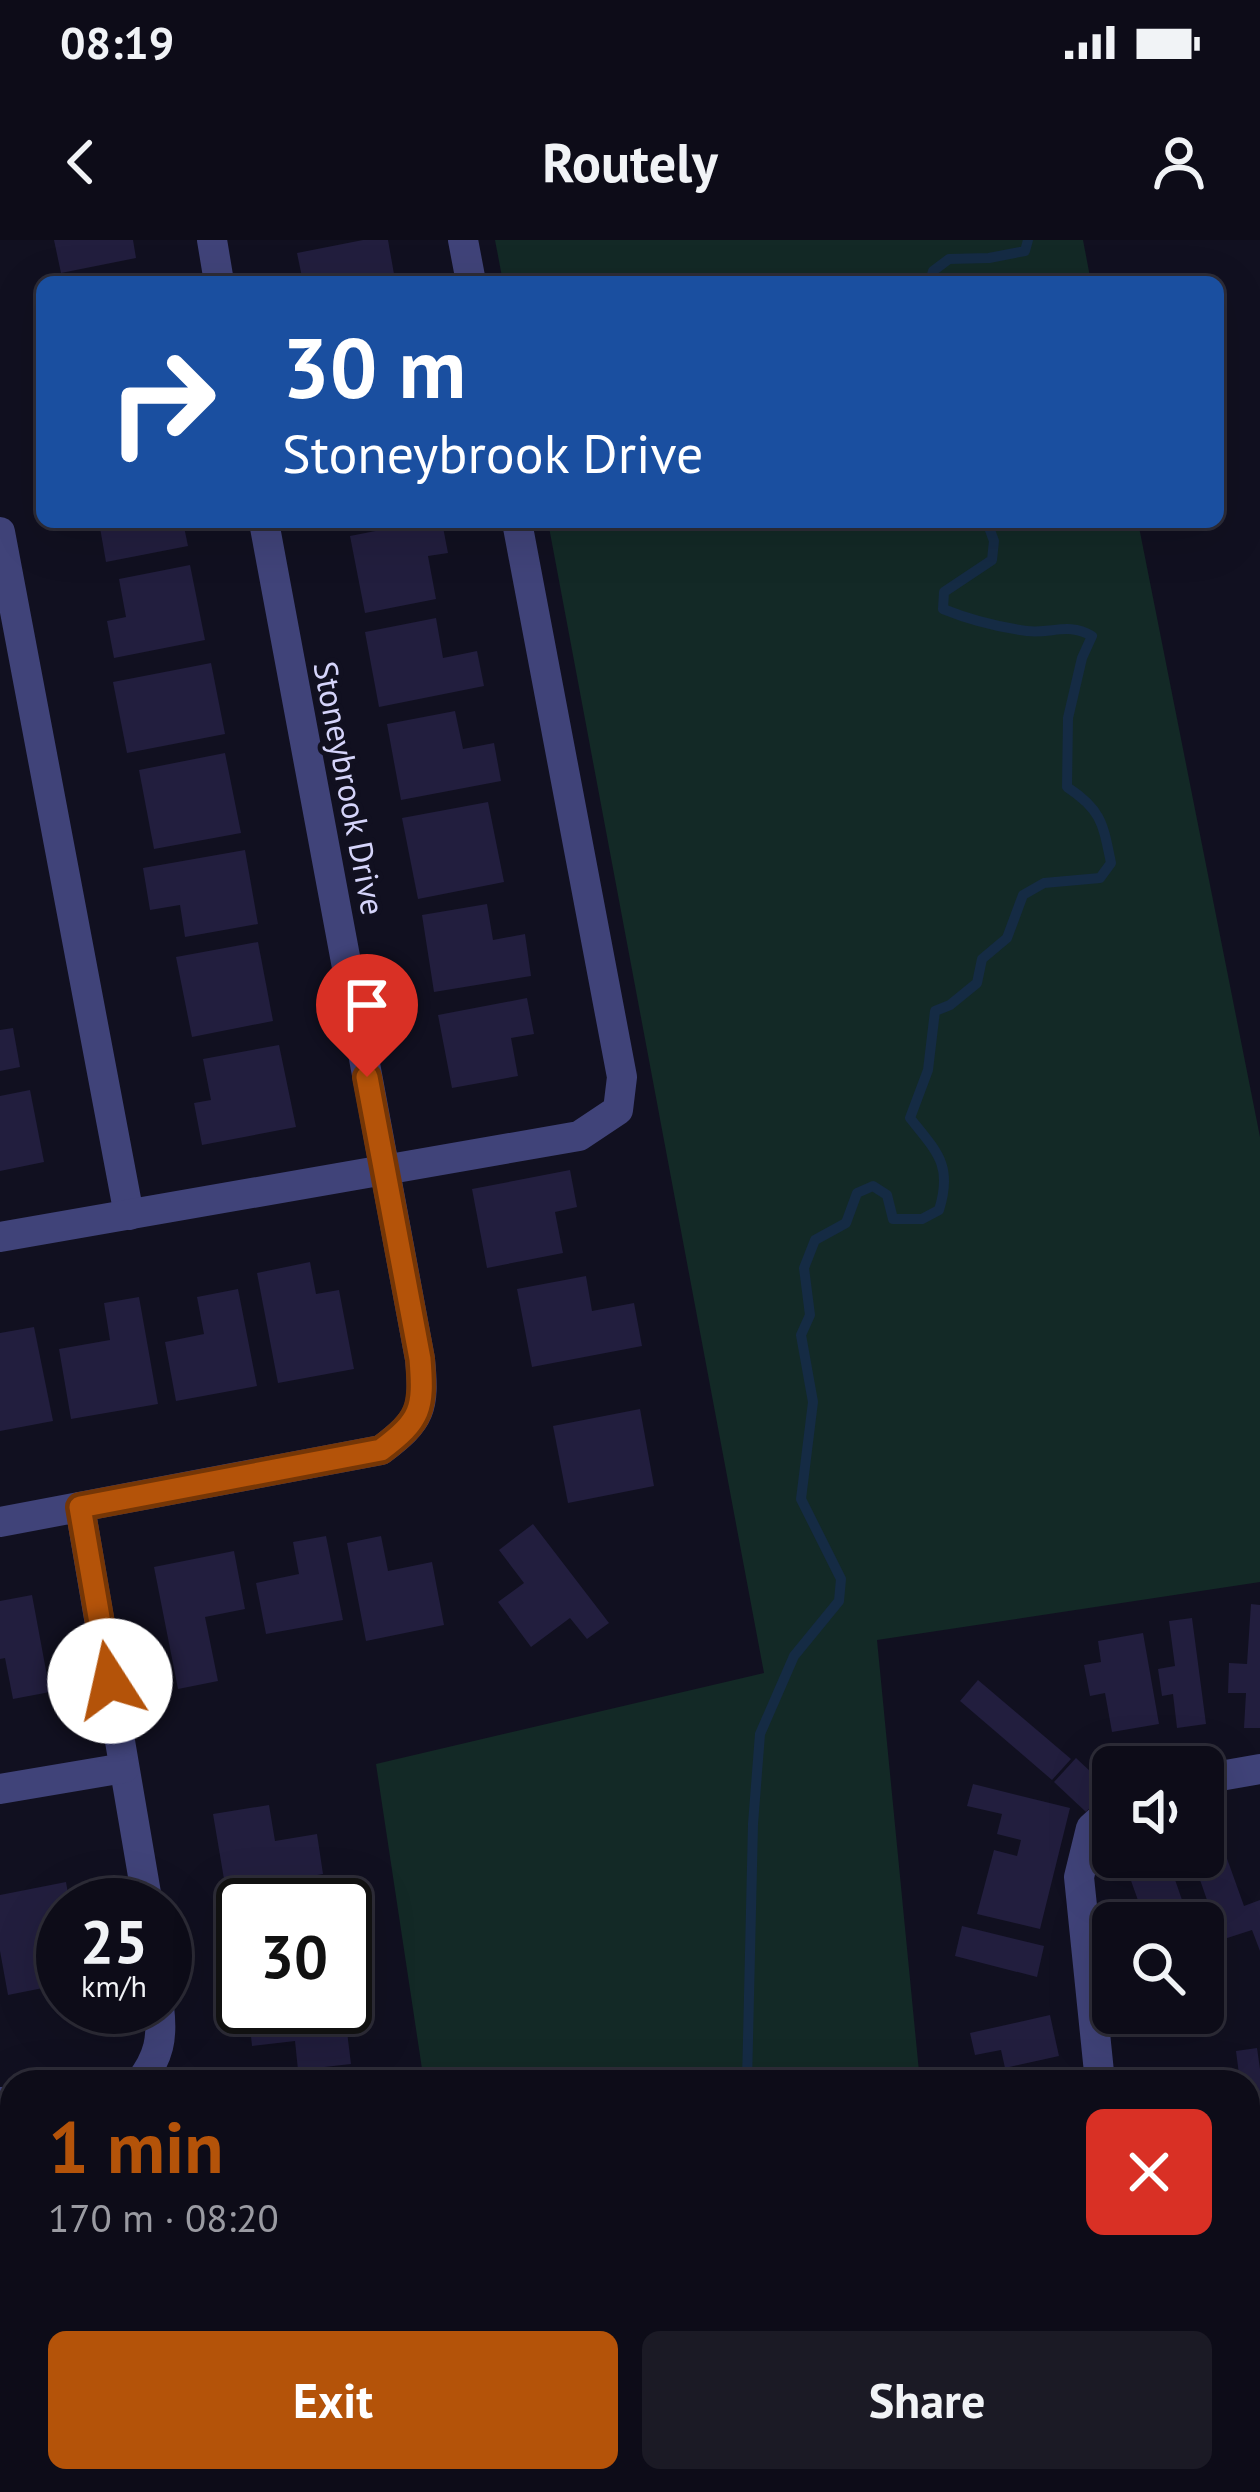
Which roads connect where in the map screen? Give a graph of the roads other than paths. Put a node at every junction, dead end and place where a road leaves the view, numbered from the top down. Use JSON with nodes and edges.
{"nodes":[{"id":1,"x":212,"y":240,"type":"edge"},
{"id":2,"x":464,"y":240,"type":"edge"},
{"id":3,"x":218,"y":276,"type":"edge"},
{"id":4,"x":470,"y":276,"type":"edge"},
{"id":5,"x":265,"y":528,"type":"edge"},
{"id":6,"x":518,"y":528,"type":"edge"},
{"id":7,"x":0,"y":532,"type":"edge"},
{"id":8,"x":385,"y":1170,"type":"junction"},
{"id":9,"x":129,"y":1215,"type":"junction"},
{"id":10,"x":0,"y":1238,"type":"edge"},
{"id":11,"x":80,"y":1507,"type":"junction"},
{"id":12,"x":0,"y":1522,"type":"edge"},
{"id":13,"x":124,"y":1768,"type":"junction"},
{"id":14,"x":1260,"y":1768,"type":"edge"},
{"id":15,"x":1224,"y":1775,"type":"edge"},
{"id":16,"x":0,"y":1789,"type":"edge"},
{"id":17,"x":1092,"y":1826,"type":"edge"},
{"id":18,"x":143,"y":1878,"type":"edge"},
{"id":19,"x":162,"y":2034,"type":"edge"},
{"id":20,"x":149,"y":2070,"type":"edge"},
{"id":21,"x":1099,"y":2070,"type":"edge"}],
"edges":[{"from":1,"to":3,"type":"street"},
{"from":2,"to":4,"type":"street"},
{"from":5,"to":8,"type":"street","name":"Stoneybrook Drive"},
{"from":6,"to":8,"type":"street"},
{"from":7,"to":9,"type":"street"},
{"from":8,"to":9,"type":"street"},
{"from":8,"to":11,"type":"street","name":"Stoneybrook Drive"},
{"from":9,"to":10,"type":"street"},
{"from":11,"to":12,"type":"street","name":"Stoneybrook Drive"},
{"from":11,"to":13,"type":"street"},
{"from":13,"to":16,"type":"street"},
{"from":13,"to":18,"type":"street"},
{"from":14,"to":15,"type":"street"},
{"from":17,"to":21,"type":"street"},
{"from":19,"to":20,"type":"street"}]}
